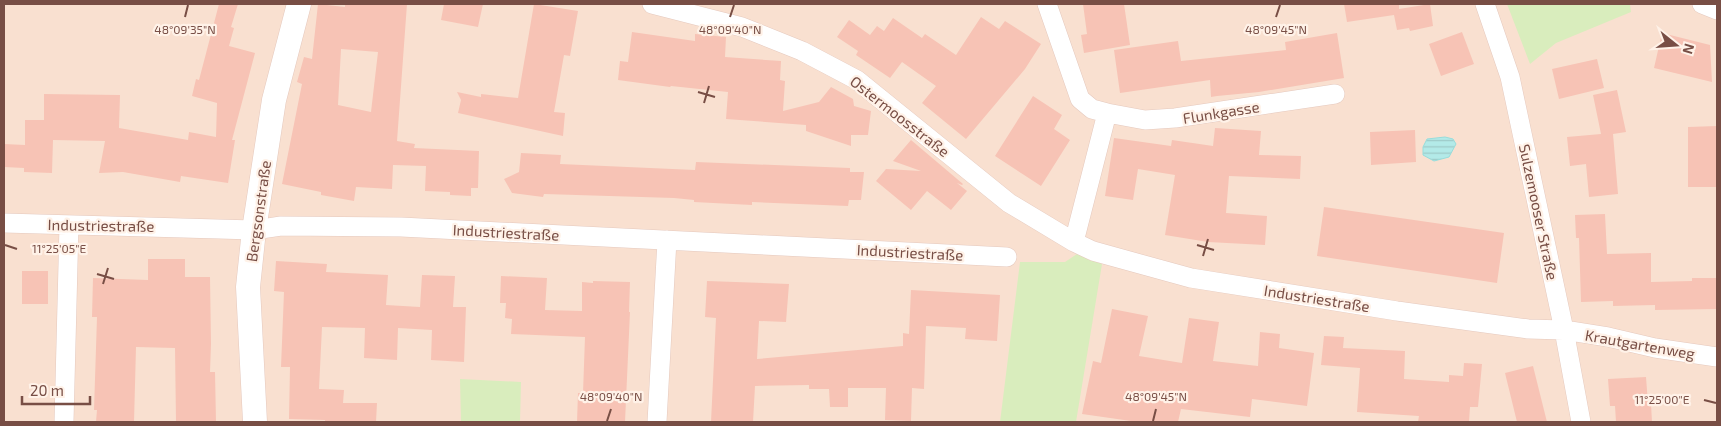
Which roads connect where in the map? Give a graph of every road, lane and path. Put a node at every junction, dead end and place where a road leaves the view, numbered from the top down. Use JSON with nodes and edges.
{"nodes":[{"id":1,"x":299,"y":4,"type":"edge"},
{"id":2,"x":652,"y":4,"type":"edge"},
{"id":3,"x":1047,"y":4,"type":"edge"},
{"id":4,"x":1485,"y":4,"type":"edge"},
{"id":5,"x":1702,"y":4,"type":"edge"},
{"id":6,"x":1717,"y":10,"type":"edge"},
{"id":7,"x":1335,"y":94,"type":"dead end"},
{"id":8,"x":1107,"y":113,"type":"junction"},
{"id":9,"x":4,"y":223,"type":"edge"},
{"id":10,"x":69,"y":225,"type":"junction"},
{"id":11,"x":254,"y":230,"type":"junction"},
{"id":12,"x":667,"y":240,"type":"junction"},
{"id":13,"x":1074,"y":242,"type":"junction"},
{"id":14,"x":1007,"y":257,"type":"dead end"},
{"id":15,"x":1564,"y":330,"type":"junction"},
{"id":16,"x":1717,"y":357,"type":"edge"},
{"id":17,"x":64,"y":422,"type":"edge"},
{"id":18,"x":255,"y":422,"type":"edge"},
{"id":19,"x":657,"y":422,"type":"edge"},
{"id":20,"x":1581,"y":422,"type":"edge"}],
"edges":[{"from":1,"to":11,"type":"street","name":"Bergsonstraße"},
{"from":2,"to":13,"type":"street","name":"Ostermoosstraße"},
{"from":3,"to":8,"type":"street","name":"Flunkgasse"},
{"from":4,"to":15,"type":"street","name":"Sulzemooser Straße"},
{"from":5,"to":6,"type":"street"},
{"from":7,"to":8,"type":"street","name":"Flunkgasse"},
{"from":8,"to":13,"type":"street"},
{"from":9,"to":10,"type":"street","name":"Industriestraße"},
{"from":10,"to":11,"type":"street","name":"Industriestraße"},
{"from":10,"to":17,"type":"street"},
{"from":11,"to":12,"type":"street","name":"Industriestraße"},
{"from":11,"to":18,"type":"street","name":"Bergsonstraße"},
{"from":12,"to":14,"type":"street","name":"Industriestraße"},
{"from":12,"to":19,"type":"street"},
{"from":13,"to":15,"type":"street","name":"Industriestraße"},
{"from":15,"to":16,"type":"street","name":"Krautgartenweg"},
{"from":15,"to":20,"type":"street","name":"Sulzemooser Straße"}]}
